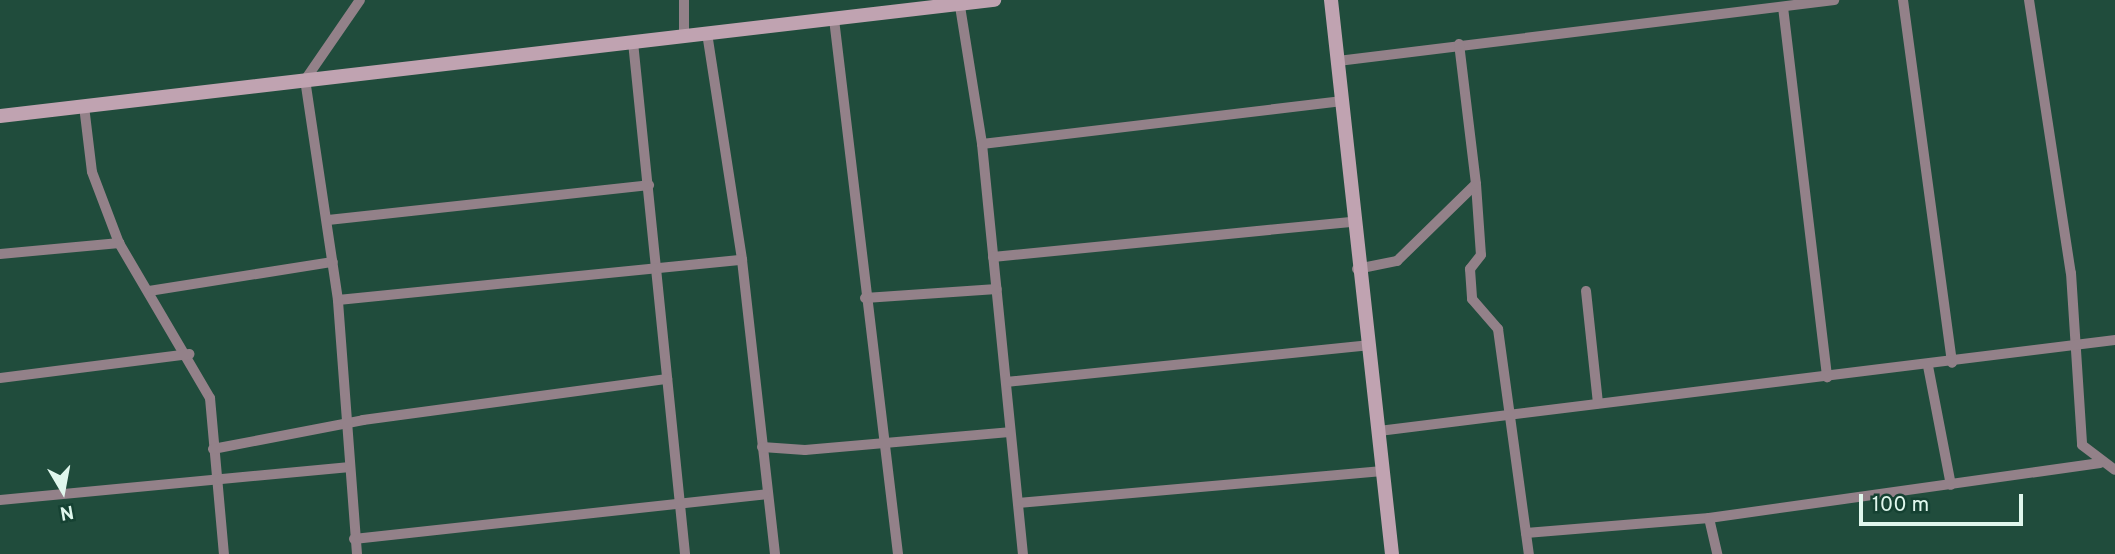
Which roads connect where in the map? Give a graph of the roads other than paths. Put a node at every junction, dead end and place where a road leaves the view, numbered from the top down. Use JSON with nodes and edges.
{"nodes":[{"id":1,"x":360,"y":0,"type":"edge"},
{"id":2,"x":684,"y":0,"type":"edge"},
{"id":3,"x":994,"y":0,"type":"edge"},
{"id":4,"x":1331,"y":0,"type":"edge"},
{"id":5,"x":1834,"y":0,"type":"edge"},
{"id":6,"x":1903,"y":0,"type":"edge"},
{"id":7,"x":2029,"y":0,"type":"edge"},
{"id":8,"x":959,"y":2,"type":"edge"},
{"id":9,"x":1783,"y":7,"type":"junction"},
{"id":10,"x":834,"y":19,"type":"junction"},
{"id":11,"x":707,"y":33,"type":"junction"},
{"id":12,"x":684,"y":36,"type":"junction"},
{"id":13,"x":633,"y":42,"type":"junction"},
{"id":14,"x":1459,"y":44,"type":"junction"},
{"id":15,"x":1338,"y":61,"type":"junction"},
{"id":16,"x":305,"y":80,"type":"junction"},
{"id":17,"x":1342,"y":101,"type":"junction"},
{"id":18,"x":84,"y":106,"type":"junction"},
{"id":19,"x":1,"y":114,"type":"edge"},
{"id":20,"x":982,"y":144,"type":"junction"},
{"id":21,"x":1476,"y":184,"type":"junction"},
{"id":22,"x":649,"y":185,"type":"junction"},
{"id":23,"x":328,"y":220,"type":"junction"},
{"id":24,"x":1353,"y":222,"type":"junction"},
{"id":25,"x":119,"y":243,"type":"junction"},
{"id":26,"x":0,"y":254,"type":"edge"},
{"id":27,"x":993,"y":257,"type":"junction"},
{"id":28,"x":742,"y":260,"type":"junction"},
{"id":29,"x":332,"y":262,"type":"junction"},
{"id":30,"x":1357,"y":270,"type":"junction"},
{"id":31,"x":657,"y":272,"type":"junction"},
{"id":32,"x":996,"y":289,"type":"junction"},
{"id":33,"x":1586,"y":290,"type":"dead end"},
{"id":34,"x":149,"y":291,"type":"junction"},
{"id":35,"x":865,"y":298,"type":"junction"},
{"id":36,"x":338,"y":300,"type":"junction"},
{"id":37,"x":2115,"y":340,"type":"edge"},
{"id":38,"x":1368,"y":345,"type":"junction"},
{"id":39,"x":2078,"y":349,"type":"junction"},
{"id":40,"x":189,"y":354,"type":"junction"},
{"id":41,"x":1952,"y":363,"type":"junction"},
{"id":42,"x":1928,"y":366,"type":"junction"},
{"id":43,"x":0,"y":377,"type":"edge"},
{"id":44,"x":1828,"y":377,"type":"junction"},
{"id":45,"x":667,"y":379,"type":"junction"},
{"id":46,"x":1006,"y":382,"type":"junction"},
{"id":47,"x":1598,"y":403,"type":"junction"},
{"id":48,"x":1508,"y":414,"type":"junction"},
{"id":49,"x":345,"y":424,"type":"junction"},
{"id":50,"x":1379,"y":431,"type":"junction"},
{"id":51,"x":1009,"y":432,"type":"junction"},
{"id":52,"x":885,"y":441,"type":"junction"},
{"id":53,"x":762,"y":447,"type":"junction"},
{"id":54,"x":213,"y":449,"type":"junction"},
{"id":55,"x":2101,"y":463,"type":"junction"},
{"id":56,"x":347,"y":467,"type":"junction"},
{"id":57,"x":2115,"y":470,"type":"edge"},
{"id":58,"x":1383,"y":471,"type":"junction"},
{"id":59,"x":215,"y":482,"type":"junction"},
{"id":60,"x":1951,"y":485,"type":"junction"},
{"id":61,"x":765,"y":494,"type":"junction"},
{"id":62,"x":0,"y":500,"type":"edge"},
{"id":63,"x":678,"y":503,"type":"junction"},
{"id":64,"x":1018,"y":503,"type":"junction"},
{"id":65,"x":1709,"y":518,"type":"junction"},
{"id":66,"x":1526,"y":533,"type":"junction"},
{"id":67,"x":354,"y":539,"type":"junction"},
{"id":68,"x":223,"y":554,"type":"edge"},
{"id":69,"x":357,"y":554,"type":"edge"},
{"id":70,"x":685,"y":554,"type":"edge"},
{"id":71,"x":775,"y":554,"type":"edge"},
{"id":72,"x":898,"y":554,"type":"edge"},
{"id":73,"x":1023,"y":554,"type":"edge"},
{"id":74,"x":1392,"y":554,"type":"edge"},
{"id":75,"x":1529,"y":554,"type":"edge"},
{"id":76,"x":1717,"y":554,"type":"edge"}],
"edges":[{"from":1,"to":16,"type":"street"},
{"from":2,"to":12,"type":"street"},
{"from":3,"to":8,"type":"street"},
{"from":4,"to":15,"type":"street"},
{"from":5,"to":9,"type":"street"},
{"from":6,"to":41,"type":"street"},
{"from":7,"to":39,"type":"street"},
{"from":8,"to":10,"type":"street"},
{"from":8,"to":20,"type":"street"},
{"from":9,"to":14,"type":"street"},
{"from":9,"to":44,"type":"street"},
{"from":10,"to":11,"type":"street"},
{"from":10,"to":35,"type":"street"},
{"from":11,"to":12,"type":"street"},
{"from":11,"to":28,"type":"street"},
{"from":12,"to":13,"type":"street"},
{"from":13,"to":16,"type":"street"},
{"from":13,"to":22,"type":"street"},
{"from":14,"to":15,"type":"street"},
{"from":14,"to":21,"type":"street"},
{"from":15,"to":17,"type":"street"},
{"from":16,"to":18,"type":"street"},
{"from":16,"to":23,"type":"street"},
{"from":17,"to":20,"type":"street"},
{"from":17,"to":24,"type":"street"},
{"from":18,"to":19,"type":"street"},
{"from":18,"to":25,"type":"street"},
{"from":20,"to":27,"type":"street"},
{"from":21,"to":30,"type":"street"},
{"from":21,"to":48,"type":"street"},
{"from":22,"to":23,"type":"street"},
{"from":22,"to":31,"type":"street"},
{"from":23,"to":29,"type":"street"},
{"from":24,"to":27,"type":"street"},
{"from":24,"to":30,"type":"street"},
{"from":25,"to":26,"type":"street"},
{"from":25,"to":34,"type":"street"},
{"from":27,"to":32,"type":"street"},
{"from":28,"to":31,"type":"street"},
{"from":28,"to":53,"type":"street"},
{"from":29,"to":34,"type":"street"},
{"from":29,"to":36,"type":"street"},
{"from":30,"to":38,"type":"street"},
{"from":31,"to":36,"type":"street"},
{"from":31,"to":45,"type":"street"},
{"from":32,"to":35,"type":"street"},
{"from":32,"to":46,"type":"street"},
{"from":33,"to":47,"type":"street"},
{"from":34,"to":40,"type":"street"},
{"from":35,"to":52,"type":"street"},
{"from":36,"to":49,"type":"street"},
{"from":37,"to":39,"type":"street"},
{"from":38,"to":46,"type":"street"},
{"from":38,"to":50,"type":"street"},
{"from":39,"to":41,"type":"street"},
{"from":39,"to":55,"type":"street"},
{"from":40,"to":43,"type":"street"},
{"from":40,"to":54,"type":"street"},
{"from":41,"to":42,"type":"street"},
{"from":42,"to":44,"type":"street"},
{"from":42,"to":60,"type":"street"},
{"from":44,"to":47,"type":"street"},
{"from":45,"to":49,"type":"street"},
{"from":45,"to":63,"type":"street"},
{"from":46,"to":51,"type":"street"},
{"from":47,"to":48,"type":"street"},
{"from":48,"to":50,"type":"street"},
{"from":48,"to":66,"type":"street"},
{"from":49,"to":54,"type":"street"},
{"from":49,"to":56,"type":"street"},
{"from":50,"to":58,"type":"street"},
{"from":51,"to":52,"type":"street"},
{"from":51,"to":64,"type":"street"},
{"from":52,"to":53,"type":"street"},
{"from":52,"to":72,"type":"street"},
{"from":53,"to":61,"type":"street"},
{"from":54,"to":59,"type":"street"},
{"from":55,"to":57,"type":"street"},
{"from":55,"to":60,"type":"street"},
{"from":56,"to":59,"type":"street"},
{"from":56,"to":67,"type":"street"},
{"from":58,"to":64,"type":"street"},
{"from":58,"to":74,"type":"street"},
{"from":59,"to":62,"type":"street"},
{"from":59,"to":68,"type":"street"},
{"from":60,"to":65,"type":"street"},
{"from":61,"to":63,"type":"street"},
{"from":61,"to":71,"type":"street"},
{"from":63,"to":67,"type":"street"},
{"from":63,"to":70,"type":"street"},
{"from":64,"to":73,"type":"street"},
{"from":65,"to":66,"type":"street"},
{"from":65,"to":76,"type":"street"},
{"from":66,"to":75,"type":"street"},
{"from":67,"to":69,"type":"street"}]}
